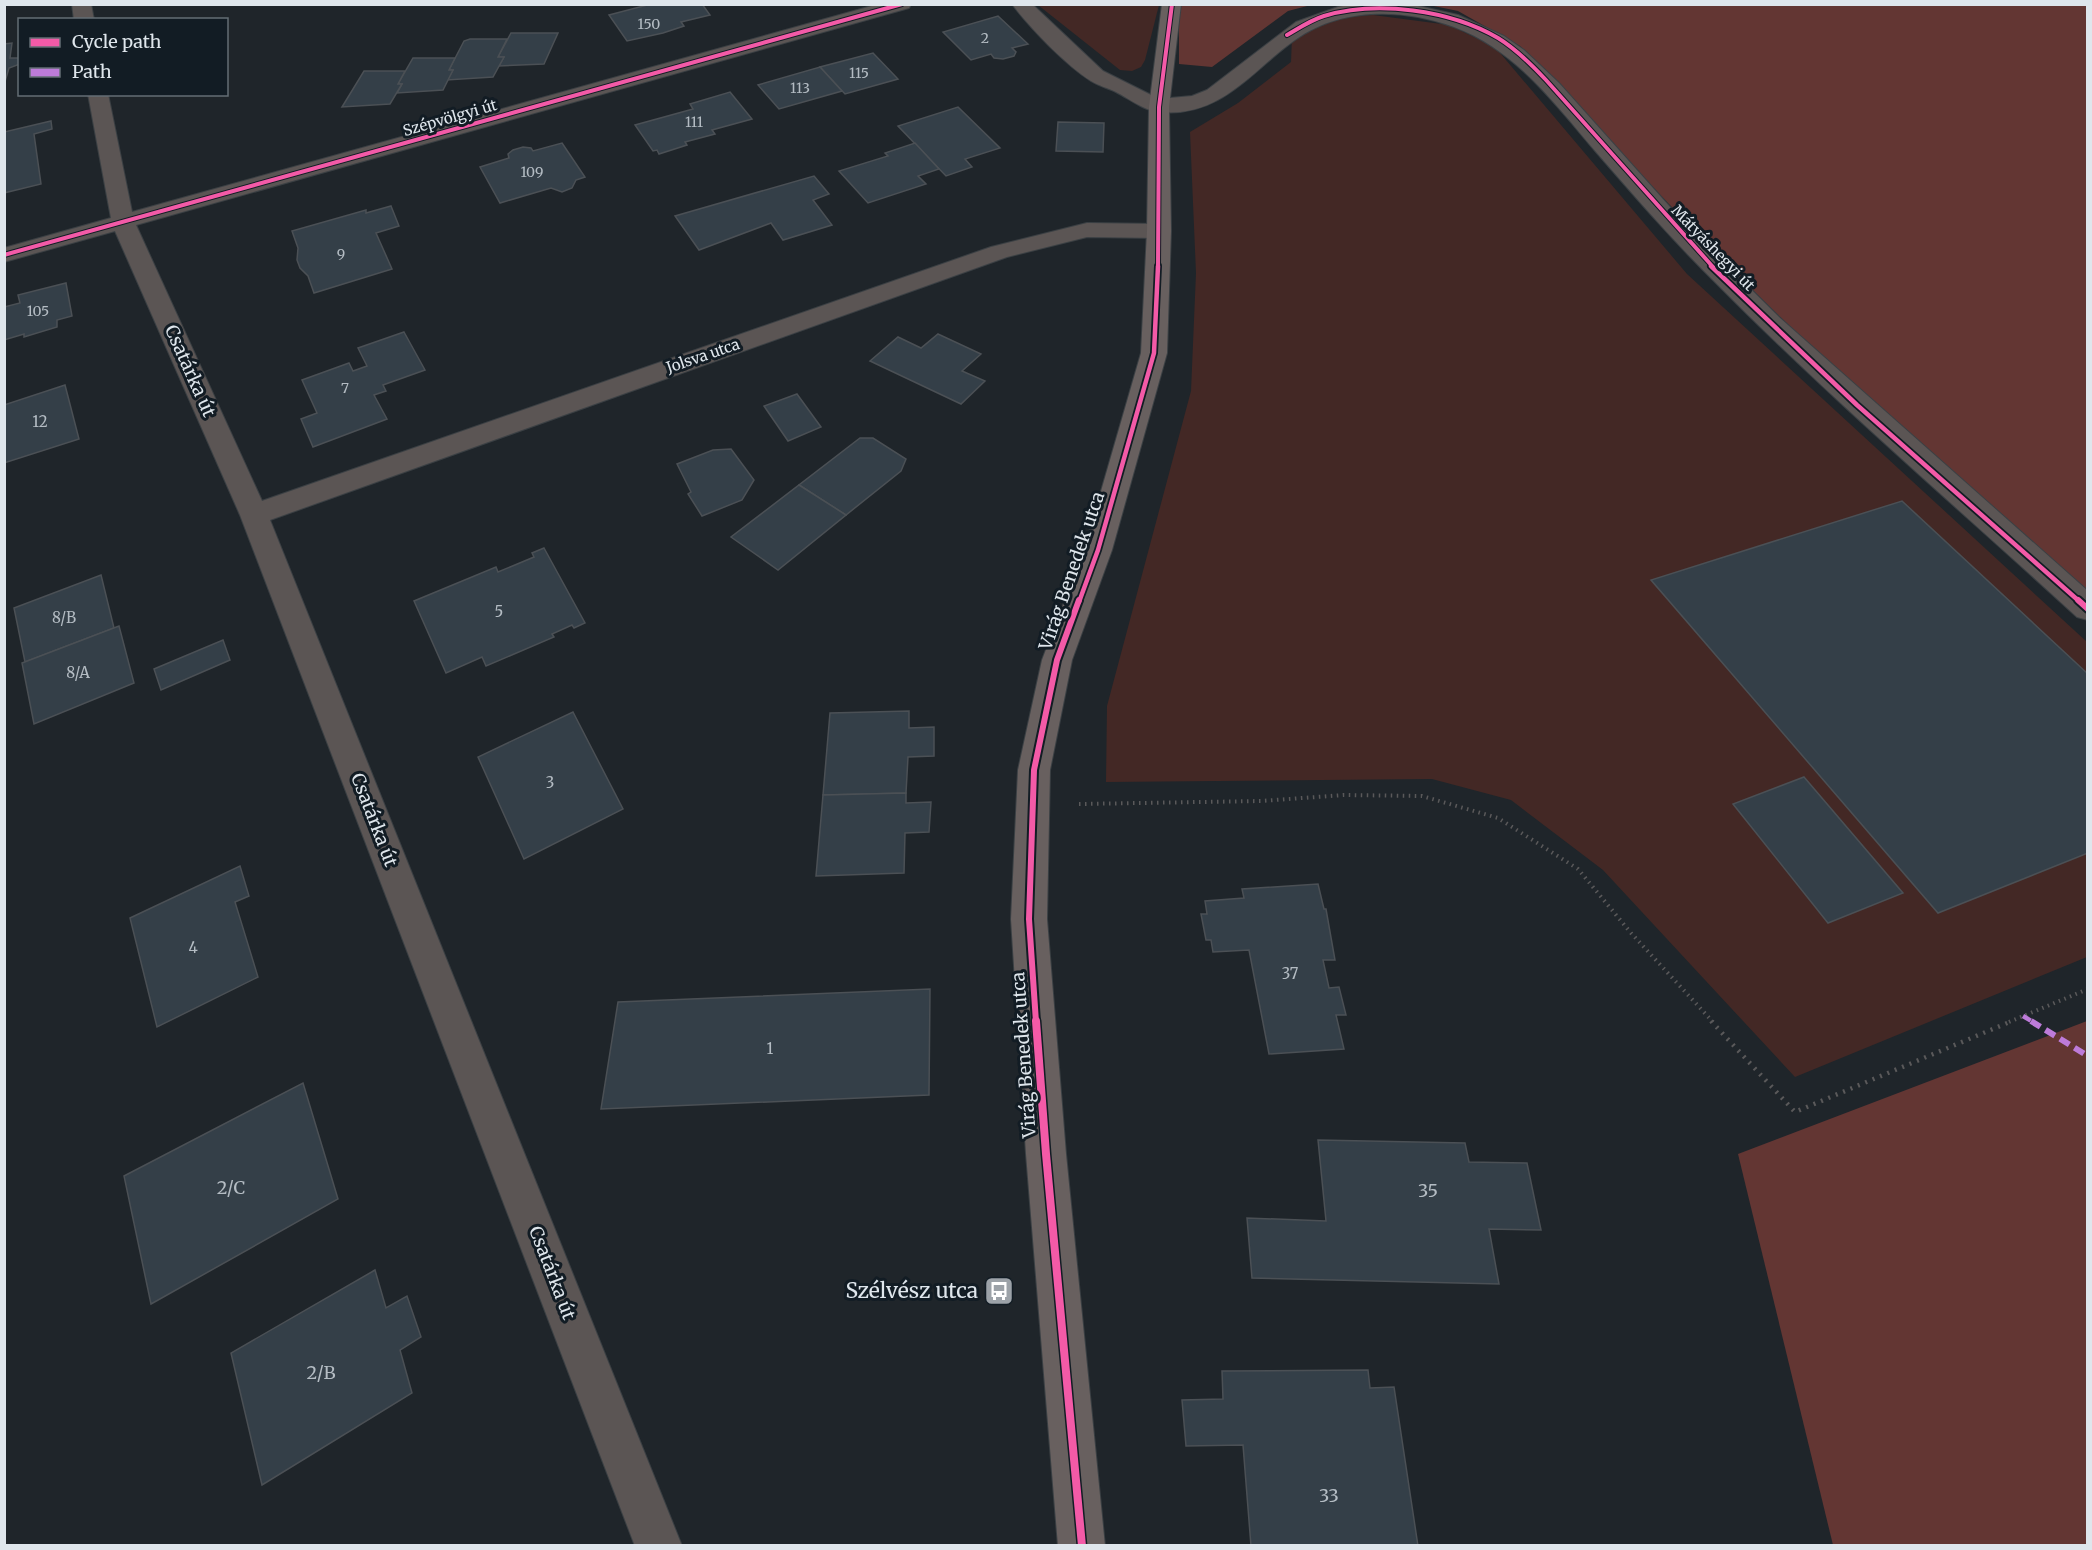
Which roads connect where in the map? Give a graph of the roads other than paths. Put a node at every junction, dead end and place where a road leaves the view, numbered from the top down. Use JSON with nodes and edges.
{"nodes":[{"id":1,"x":902,"y":4,"type":"edge"},
{"id":2,"x":1021,"y":4,"type":"edge"},
{"id":3,"x":1172,"y":4,"type":"edge"},
{"id":4,"x":98,"y":96,"type":"edge"},
{"id":5,"x":1159,"y":106,"type":"junction"},
{"id":6,"x":123,"y":222,"type":"junction"},
{"id":7,"x":1159,"y":231,"type":"junction"},
{"id":8,"x":4,"y":255,"type":"edge"},
{"id":9,"x":254,"y":515,"type":"junction"},
{"id":10,"x":2088,"y":609,"type":"edge"},
{"id":11,"x":659,"y":1545,"type":"edge"},
{"id":12,"x":1082,"y":1545,"type":"edge"}],
"edges":[{"from":1,"to":6,"type":"street","name":"Szépvölgyi út"},
{"from":2,"to":5,"type":"street"},
{"from":3,"to":5,"type":"street","name":"Virág Benedek utca"},
{"from":4,"to":6,"type":"street","name":"Csatárka út"},
{"from":5,"to":7,"type":"street","name":"Virág Benedek utca"},
{"from":5,"to":10,"type":"street","name":"Mátyáshegyi út"},
{"from":6,"to":8,"type":"street","name":"Szépvölgyi út"},
{"from":6,"to":9,"type":"street","name":"Csatárka út"},
{"from":7,"to":9,"type":"street","name":"Jolsva utca"},
{"from":7,"to":12,"type":"street","name":"Virág Benedek utca"},
{"from":9,"to":11,"type":"street","name":"Csatárka út"}]}
